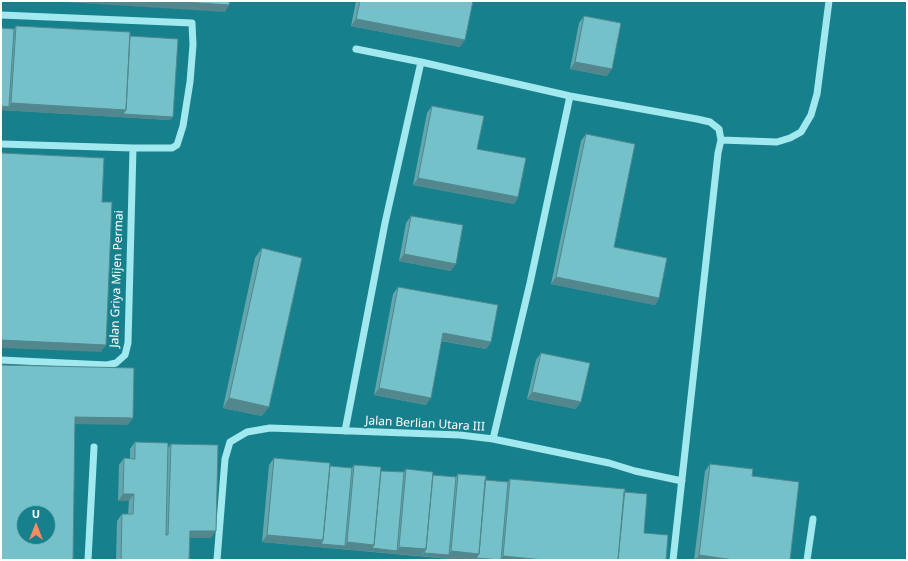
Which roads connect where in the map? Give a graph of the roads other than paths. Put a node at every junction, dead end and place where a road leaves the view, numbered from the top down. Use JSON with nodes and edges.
{"nodes":[{"id":1,"x":828,"y":1,"type":"edge"},
{"id":2,"x":1,"y":15,"type":"edge"},
{"id":3,"x":356,"y":49,"type":"dead end"},
{"id":4,"x":421,"y":62,"type":"junction"},
{"id":5,"x":570,"y":96,"type":"junction"},
{"id":6,"x":722,"y":140,"type":"junction"},
{"id":7,"x":1,"y":144,"type":"edge"},
{"id":8,"x":133,"y":148,"type":"junction"},
{"id":9,"x":1,"y":360,"type":"edge"},
{"id":10,"x":345,"y":431,"type":"junction"},
{"id":11,"x":493,"y":439,"type":"junction"},
{"id":12,"x":94,"y":448,"type":"dead end"},
{"id":13,"x":682,"y":481,"type":"junction"},
{"id":14,"x":813,"y":519,"type":"dead end"},
{"id":15,"x":88,"y":560,"type":"edge"},
{"id":16,"x":217,"y":560,"type":"edge"},
{"id":17,"x":673,"y":560,"type":"edge"},
{"id":18,"x":807,"y":560,"type":"edge"}],
"edges":[{"from":1,"to":6,"type":"street"},
{"from":2,"to":8,"type":"street"},
{"from":3,"to":4,"type":"street"},
{"from":4,"to":5,"type":"street"},
{"from":4,"to":10,"type":"street"},
{"from":5,"to":6,"type":"street"},
{"from":5,"to":11,"type":"street"},
{"from":6,"to":13,"type":"street"},
{"from":7,"to":8,"type":"street"},
{"from":8,"to":9,"type":"street","name":"Jalan Griya Mijen Permai"},
{"from":10,"to":11,"type":"street","name":"Jalan Berlian Utara III"},
{"from":10,"to":16,"type":"street","name":"Jalan Berlian Utara III"},
{"from":11,"to":13,"type":"street","name":"Jalan Berlian Utara III"},
{"from":12,"to":15,"type":"street"},
{"from":13,"to":17,"type":"street"},
{"from":14,"to":18,"type":"street"}]}
